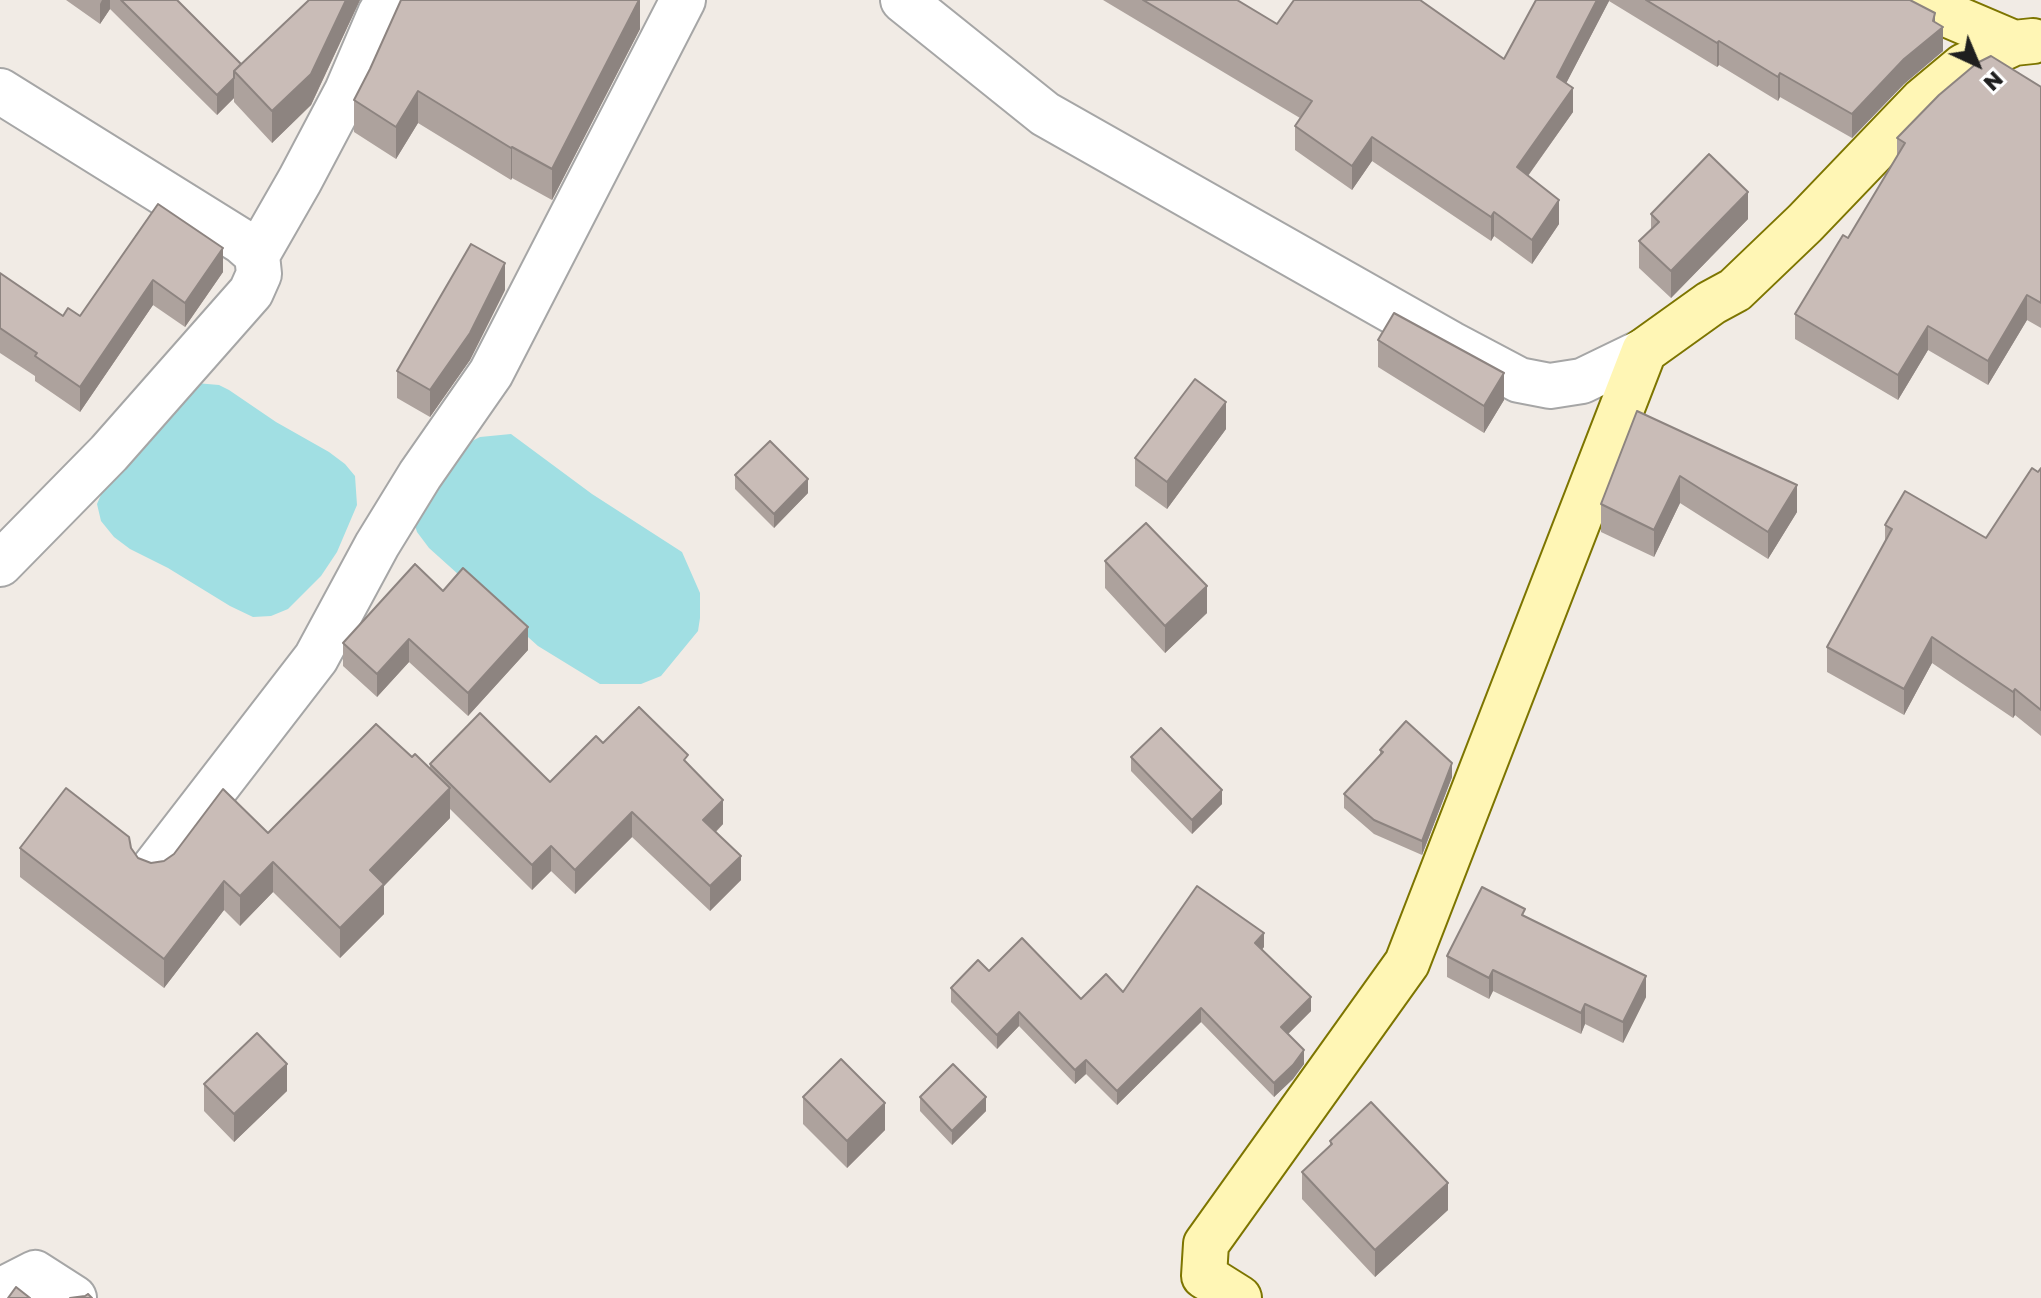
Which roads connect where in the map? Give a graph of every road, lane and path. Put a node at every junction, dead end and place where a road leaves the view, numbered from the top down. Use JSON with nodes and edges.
{"nodes":[{"id":1,"x":388,"y":0,"type":"edge"},
{"id":2,"x":683,"y":0,"type":"edge"},
{"id":3,"x":903,"y":0,"type":"edge"},
{"id":4,"x":1917,"y":0,"type":"edge"},
{"id":5,"x":2027,"y":42,"type":"edge"},
{"id":6,"x":0,"y":91,"type":"edge"},
{"id":7,"x":257,"y":255,"type":"junction"},
{"id":8,"x":1644,"y":351,"type":"junction"},
{"id":9,"x":0,"y":564,"type":"edge"},
{"id":10,"x":154,"y":868,"type":"edge"},
{"id":11,"x":0,"y":1291,"type":"edge"},
{"id":12,"x":74,"y":1298,"type":"edge"},
{"id":13,"x":1239,"y":1298,"type":"edge"}],
"edges":[{"from":1,"to":7,"type":"street"},
{"from":2,"to":10,"type":"street"},
{"from":3,"to":8,"type":"street"},
{"from":4,"to":5,"type":"street"},
{"from":5,"to":8,"type":"street"},
{"from":6,"to":7,"type":"street"},
{"from":7,"to":9,"type":"street"},
{"from":8,"to":13,"type":"street"},
{"from":11,"to":12,"type":"street"}]}
